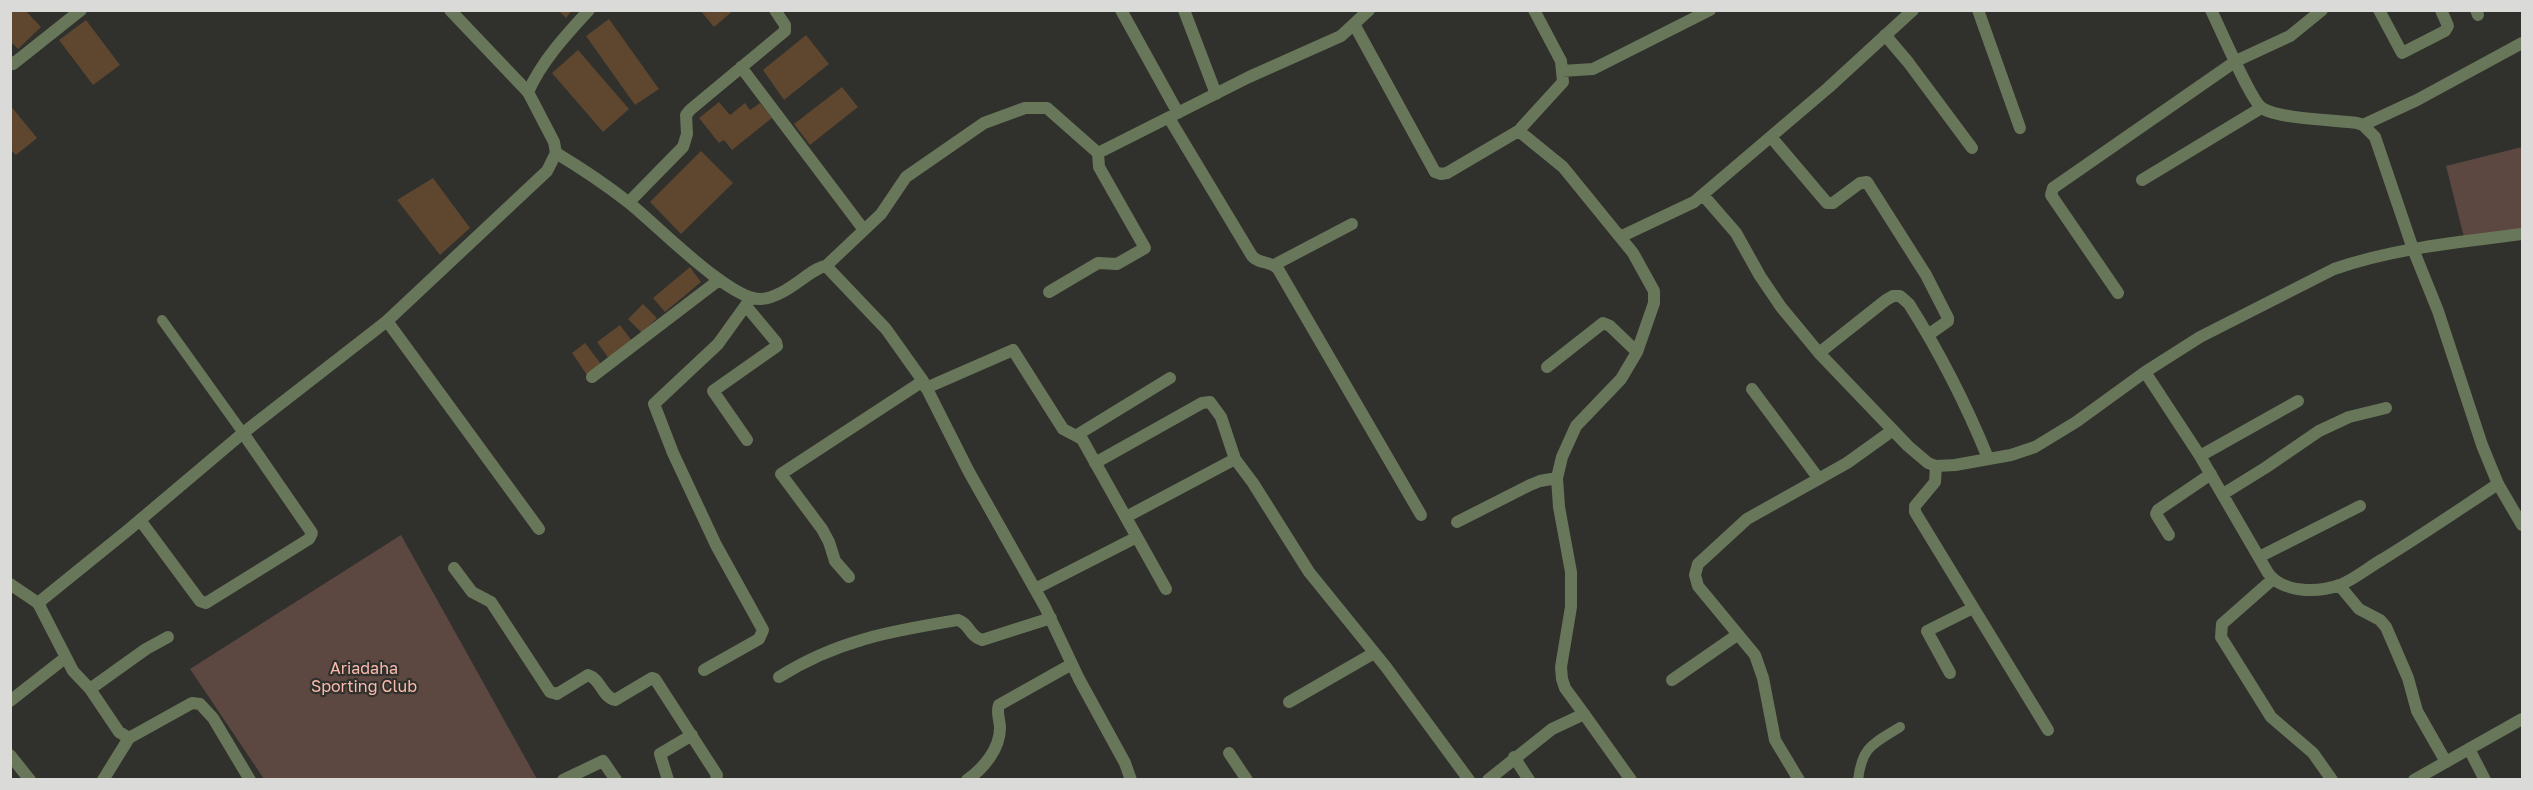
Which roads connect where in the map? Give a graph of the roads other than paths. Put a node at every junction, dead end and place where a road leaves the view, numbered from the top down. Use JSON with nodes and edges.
{"nodes":[{"id":1,"x":81,"y":10,"type":"edge"},
{"id":2,"x":450,"y":10,"type":"edge"},
{"id":3,"x":589,"y":10,"type":"edge"},
{"id":4,"x":775,"y":10,"type":"edge"},
{"id":5,"x":1121,"y":10,"type":"edge"},
{"id":6,"x":1184,"y":10,"type":"edge"},
{"id":7,"x":1369,"y":10,"type":"edge"},
{"id":8,"x":1534,"y":10,"type":"edge"},
{"id":9,"x":1710,"y":10,"type":"edge"},
{"id":10,"x":1913,"y":10,"type":"edge"},
{"id":11,"x":1978,"y":10,"type":"edge"},
{"id":12,"x":2211,"y":10,"type":"edge"},
{"id":13,"x":2322,"y":10,"type":"edge"},
{"id":14,"x":2379,"y":10,"type":"edge"},
{"id":15,"x":2441,"y":10,"type":"edge"},
{"id":16,"x":1354,"y":24,"type":"junction"},
{"id":17,"x":1885,"y":35,"type":"junction"},
{"id":18,"x":2523,"y":43,"type":"edge"},
{"id":19,"x":2236,"y":61,"type":"junction"},
{"id":20,"x":11,"y":64,"type":"edge"},
{"id":21,"x":741,"y":67,"type":"junction"},
{"id":22,"x":1562,"y":71,"type":"junction"},
{"id":23,"x":528,"y":92,"type":"junction"},
{"id":24,"x":1216,"y":94,"type":"junction"},
{"id":25,"x":2261,"y":108,"type":"junction"},
{"id":26,"x":1173,"y":116,"type":"junction"},
{"id":27,"x":2363,"y":125,"type":"junction"},
{"id":28,"x":2020,"y":128,"type":"dead end"},
{"id":29,"x":1520,"y":130,"type":"junction"},
{"id":30,"x":1771,"y":137,"type":"junction"},
{"id":31,"x":1972,"y":148,"type":"dead end"},
{"id":32,"x":556,"y":153,"type":"junction"},
{"id":33,"x":1098,"y":153,"type":"junction"},
{"id":34,"x":2142,"y":180,"type":"dead end"},
{"id":35,"x":1703,"y":195,"type":"junction"},
{"id":36,"x":628,"y":202,"type":"junction"},
{"id":37,"x":1352,"y":224,"type":"dead end"},
{"id":38,"x":864,"y":230,"type":"junction"},
{"id":39,"x":2523,"y":234,"type":"edge"},
{"id":40,"x":1620,"y":237,"type":"junction"},
{"id":41,"x":2413,"y":249,"type":"junction"},
{"id":42,"x":1274,"y":265,"type":"junction"},
{"id":43,"x":826,"y":266,"type":"junction"},
{"id":44,"x":719,"y":280,"type":"junction"},
{"id":45,"x":1049,"y":292,"type":"dead end"},
{"id":46,"x":2118,"y":292,"type":"dead end"},
{"id":47,"x":748,"y":302,"type":"junction"},
{"id":48,"x":162,"y":320,"type":"dead end"},
{"id":49,"x":387,"y":321,"type":"junction"},
{"id":50,"x":1928,"y":335,"type":"junction"},
{"id":51,"x":1637,"y":352,"type":"junction"},
{"id":52,"x":1819,"y":353,"type":"junction"},
{"id":53,"x":1547,"y":367,"type":"dead end"},
{"id":54,"x":2145,"y":372,"type":"junction"},
{"id":55,"x":592,"y":377,"type":"dead end"},
{"id":56,"x":1170,"y":378,"type":"dead end"},
{"id":57,"x":924,"y":385,"type":"junction"},
{"id":58,"x":1752,"y":389,"type":"dead end"},
{"id":59,"x":2298,"y":401,"type":"dead end"},
{"id":60,"x":2386,"y":408,"type":"dead end"},
{"id":61,"x":1893,"y":430,"type":"junction"},
{"id":62,"x":243,"y":432,"type":"junction"},
{"id":63,"x":1077,"y":435,"type":"junction"},
{"id":64,"x":747,"y":440,"type":"dead end"},
{"id":65,"x":2200,"y":456,"type":"junction"},
{"id":66,"x":1988,"y":458,"type":"junction"},
{"id":67,"x":1235,"y":459,"type":"junction"},
{"id":68,"x":1095,"y":463,"type":"junction"},
{"id":69,"x":1936,"y":466,"type":"junction"},
{"id":70,"x":2211,"y":474,"type":"junction"},
{"id":71,"x":1557,"y":478,"type":"junction"},
{"id":72,"x":1819,"y":479,"type":"junction"},
{"id":73,"x":2498,"y":484,"type":"junction"},
{"id":74,"x":2223,"y":494,"type":"junction"},
{"id":75,"x":2360,"y":506,"type":"dead end"},
{"id":76,"x":1421,"y":515,"type":"dead end"},
{"id":77,"x":1126,"y":517,"type":"junction"},
{"id":78,"x":140,"y":520,"type":"junction"},
{"id":79,"x":1457,"y":522,"type":"dead end"},
{"id":80,"x":2523,"y":525,"type":"edge"},
{"id":81,"x":539,"y":529,"type":"dead end"},
{"id":82,"x":2169,"y":535,"type":"dead end"},
{"id":83,"x":1137,"y":537,"type":"junction"},
{"id":84,"x":2259,"y":557,"type":"junction"},
{"id":85,"x":454,"y":568,"type":"dead end"},
{"id":86,"x":849,"y":577,"type":"dead end"},
{"id":87,"x":2272,"y":579,"type":"junction"},
{"id":88,"x":10,"y":584,"type":"edge"},
{"id":89,"x":2339,"y":585,"type":"junction"},
{"id":90,"x":1035,"y":589,"type":"junction"},
{"id":91,"x":1166,"y":589,"type":"dead end"},
{"id":92,"x":38,"y":603,"type":"junction"},
{"id":93,"x":1973,"y":608,"type":"junction"},
{"id":94,"x":1051,"y":618,"type":"junction"},
{"id":95,"x":1737,"y":635,"type":"junction"},
{"id":96,"x":168,"y":637,"type":"dead end"},
{"id":97,"x":1374,"y":653,"type":"junction"},
{"id":98,"x":65,"y":658,"type":"junction"},
{"id":99,"x":1072,"y":664,"type":"junction"},
{"id":100,"x":704,"y":670,"type":"dead end"},
{"id":101,"x":1950,"y":673,"type":"dead end"},
{"id":102,"x":779,"y":677,"type":"dead end"},
{"id":103,"x":1672,"y":680,"type":"dead end"},
{"id":104,"x":90,"y":689,"type":"junction"},
{"id":105,"x":10,"y":701,"type":"edge"},
{"id":106,"x":1289,"y":702,"type":"dead end"},
{"id":107,"x":1584,"y":714,"type":"junction"},
{"id":108,"x":2523,"y":719,"type":"edge"},
{"id":109,"x":1900,"y":728,"type":"dead end"},
{"id":110,"x":2048,"y":730,"type":"dead end"},
{"id":111,"x":692,"y":735,"type":"junction"},
{"id":112,"x":129,"y":738,"type":"junction"},
{"id":113,"x":2469,"y":749,"type":"junction"},
{"id":114,"x":1229,"y":753,"type":"dead end"},
{"id":115,"x":10,"y":755,"type":"edge"},
{"id":116,"x":1514,"y":757,"type":"junction"},
{"id":117,"x":2446,"y":762,"type":"junction"},
{"id":118,"x":30,"y":780,"type":"edge"},
{"id":119,"x":103,"y":780,"type":"edge"},
{"id":120,"x":250,"y":780,"type":"edge"},
{"id":121,"x":563,"y":780,"type":"edge"},
{"id":122,"x":616,"y":780,"type":"edge"},
{"id":123,"x":668,"y":780,"type":"edge"},
{"id":124,"x":716,"y":780,"type":"edge"},
{"id":125,"x":967,"y":780,"type":"edge"},
{"id":126,"x":1131,"y":780,"type":"edge"},
{"id":127,"x":1246,"y":780,"type":"edge"},
{"id":128,"x":1469,"y":780,"type":"edge"},
{"id":129,"x":1488,"y":780,"type":"edge"},
{"id":130,"x":1529,"y":780,"type":"edge"},
{"id":131,"x":1631,"y":780,"type":"edge"},
{"id":132,"x":1799,"y":780,"type":"edge"},
{"id":133,"x":1858,"y":780,"type":"edge"},
{"id":134,"x":2332,"y":780,"type":"edge"},
{"id":135,"x":2414,"y":780,"type":"edge"},
{"id":136,"x":2485,"y":780,"type":"edge"}],
"edges":[{"from":1,"to":20,"type":"street"},
{"from":2,"to":23,"type":"street"},
{"from":3,"to":23,"type":"street"},
{"from":4,"to":21,"type":"street"},
{"from":5,"to":26,"type":"street"},
{"from":6,"to":24,"type":"street"},
{"from":7,"to":16,"type":"street"},
{"from":8,"to":22,"type":"street"},
{"from":9,"to":22,"type":"street"},
{"from":10,"to":17,"type":"street"},
{"from":11,"to":28,"type":"street"},
{"from":12,"to":19,"type":"street"},
{"from":13,"to":19,"type":"street"},
{"from":14,"to":15,"type":"street"},
{"from":16,"to":24,"type":"street"},
{"from":16,"to":29,"type":"street"},
{"from":17,"to":30,"type":"street"},
{"from":17,"to":31,"type":"street"},
{"from":18,"to":27,"type":"street"},
{"from":19,"to":25,"type":"street"},
{"from":19,"to":46,"type":"street"},
{"from":21,"to":36,"type":"street"},
{"from":21,"to":38,"type":"street"},
{"from":22,"to":29,"type":"street"},
{"from":23,"to":32,"type":"street"},
{"from":24,"to":26,"type":"street"},
{"from":25,"to":27,"type":"street"},
{"from":25,"to":34,"type":"street"},
{"from":26,"to":33,"type":"street"},
{"from":26,"to":42,"type":"street"},
{"from":27,"to":41,"type":"street"},
{"from":29,"to":40,"type":"street"},
{"from":30,"to":35,"type":"street"},
{"from":30,"to":50,"type":"street"},
{"from":32,"to":36,"type":"street"},
{"from":32,"to":49,"type":"street"},
{"from":33,"to":38,"type":"street"},
{"from":33,"to":45,"type":"street"},
{"from":35,"to":40,"type":"street"},
{"from":35,"to":52,"type":"street"},
{"from":36,"to":44,"type":"street"},
{"from":37,"to":42,"type":"street"},
{"from":38,"to":43,"type":"street"},
{"from":39,"to":41,"type":"street"},
{"from":40,"to":51,"type":"street"},
{"from":41,"to":54,"type":"street"},
{"from":41,"to":73,"type":"street"},
{"from":42,"to":76,"type":"street"},
{"from":43,"to":47,"type":"street"},
{"from":43,"to":57,"type":"street"},
{"from":44,"to":47,"type":"street"},
{"from":44,"to":55,"type":"street"},
{"from":47,"to":64,"type":"street"},
{"from":47,"to":100,"type":"street"},
{"from":48,"to":62,"type":"lane"},
{"from":49,"to":62,"type":"street"},
{"from":49,"to":81,"type":"street"},
{"from":50,"to":52,"type":"street"},
{"from":50,"to":66,"type":"street"},
{"from":51,"to":53,"type":"street"},
{"from":51,"to":71,"type":"street"},
{"from":52,"to":61,"type":"street"},
{"from":54,"to":65,"type":"street"},
{"from":54,"to":66,"type":"street"},
{"from":56,"to":63,"type":"street"},
{"from":57,"to":63,"type":"street"},
{"from":57,"to":86,"type":"street"},
{"from":57,"to":90,"type":"street"},
{"from":58,"to":72,"type":"street"},
{"from":59,"to":65,"type":"street"},
{"from":60,"to":74,"type":"street"},
{"from":61,"to":69,"type":"street"},
{"from":61,"to":72,"type":"street"},
{"from":62,"to":78,"type":"street"},
{"from":62,"to":78,"type":"street"},
{"from":63,"to":68,"type":"street"},
{"from":65,"to":70,"type":"street"},
{"from":66,"to":69,"type":"street"},
{"from":67,"to":68,"type":"street"},
{"from":67,"to":77,"type":"street"},
{"from":67,"to":97,"type":"street"},
{"from":68,"to":77,"type":"street"},
{"from":69,"to":93,"type":"street"},
{"from":70,"to":74,"type":"street"},
{"from":70,"to":82,"type":"street"},
{"from":71,"to":79,"type":"street"},
{"from":71,"to":107,"type":"street"},
{"from":72,"to":95,"type":"street"},
{"from":73,"to":80,"type":"street"},
{"from":73,"to":89,"type":"street"},
{"from":74,"to":84,"type":"street"},
{"from":75,"to":84,"type":"street"},
{"from":77,"to":83,"type":"street"},
{"from":78,"to":92,"type":"street"},
{"from":83,"to":90,"type":"street"},
{"from":83,"to":91,"type":"street"},
{"from":84,"to":87,"type":"street"},
{"from":85,"to":111,"type":"street"},
{"from":87,"to":89,"type":"street"},
{"from":87,"to":134,"type":"street"},
{"from":88,"to":92,"type":"street"},
{"from":89,"to":117,"type":"street"},
{"from":90,"to":94,"type":"street"},
{"from":92,"to":98,"type":"street"},
{"from":93,"to":101,"type":"street"},
{"from":93,"to":110,"type":"street"},
{"from":94,"to":99,"type":"street"},
{"from":94,"to":102,"type":"street"},
{"from":95,"to":103,"type":"street"},
{"from":95,"to":132,"type":"street"},
{"from":96,"to":104,"type":"street"},
{"from":97,"to":106,"type":"street"},
{"from":97,"to":128,"type":"street"},
{"from":98,"to":104,"type":"street"},
{"from":98,"to":105,"type":"street"},
{"from":99,"to":125,"type":"street"},
{"from":99,"to":126,"type":"street"},
{"from":104,"to":112,"type":"street"},
{"from":107,"to":116,"type":"street"},
{"from":107,"to":131,"type":"street"},
{"from":108,"to":113,"type":"street"},
{"from":109,"to":133,"type":"lane"},
{"from":111,"to":123,"type":"street"},
{"from":111,"to":124,"type":"street"},
{"from":112,"to":119,"type":"street"},
{"from":112,"to":120,"type":"street"},
{"from":113,"to":117,"type":"street"},
{"from":113,"to":136,"type":"street"},
{"from":114,"to":127,"type":"street"},
{"from":115,"to":118,"type":"street"},
{"from":116,"to":129,"type":"street"},
{"from":116,"to":130,"type":"street"},
{"from":117,"to":135,"type":"street"},
{"from":121,"to":122,"type":"street"}]}
